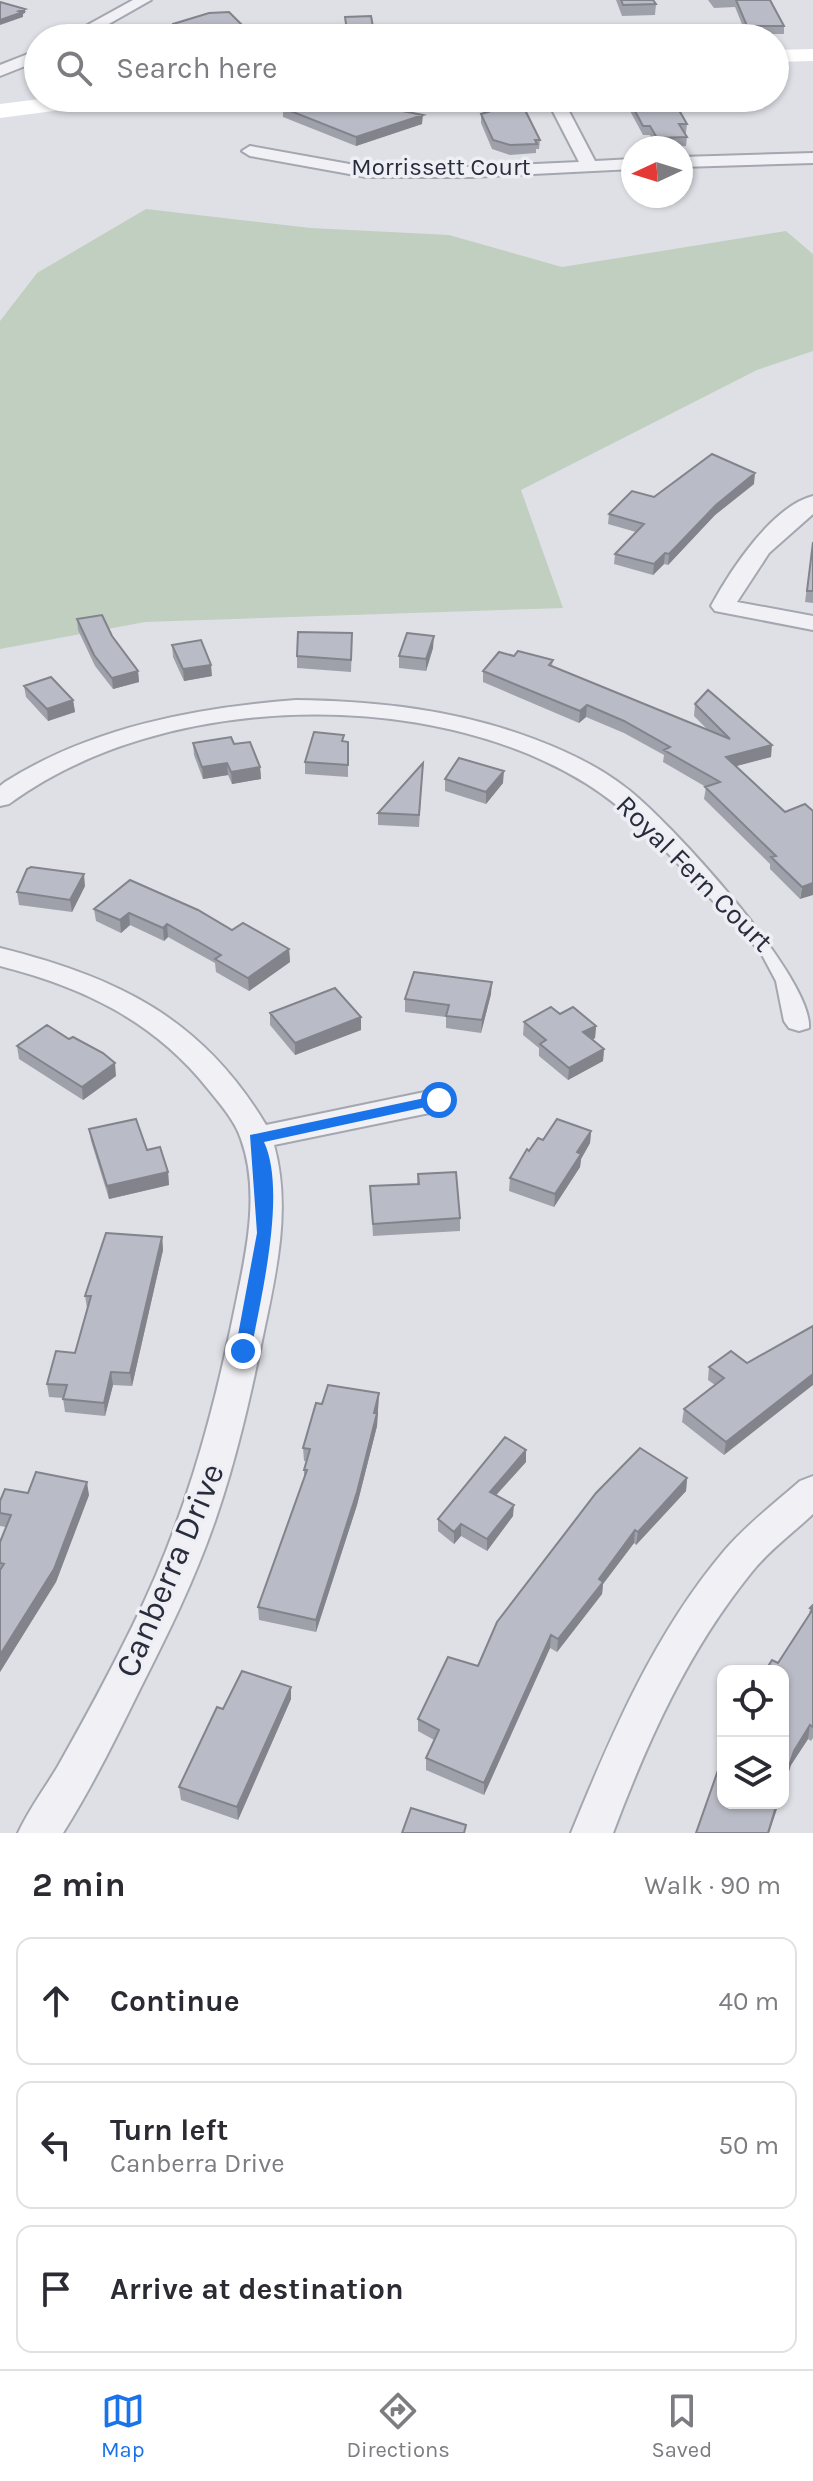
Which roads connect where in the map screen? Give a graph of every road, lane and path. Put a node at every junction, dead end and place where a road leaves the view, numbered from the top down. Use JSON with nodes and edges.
{"nodes":[{"id":1,"x":144,"y":0,"type":"edge"},
{"id":2,"x":99,"y":24,"type":"edge"},
{"id":3,"x":813,"y":55,"type":"edge"},
{"id":4,"x":789,"y":56,"type":"edge"},
{"id":5,"x":24,"y":61,"type":"edge"},
{"id":6,"x":0,"y":71,"type":"edge"},
{"id":7,"x":24,"y":108,"type":"edge"},
{"id":8,"x":0,"y":111,"type":"edge"},
{"id":9,"x":561,"y":112,"type":"edge"},
{"id":10,"x":250,"y":151,"type":"dead end"},
{"id":11,"x":813,"y":158,"type":"edge"},
{"id":12,"x":693,"y":162,"type":"edge"},
{"id":13,"x":621,"y":164,"type":"edge"},
{"id":14,"x":589,"y":165,"type":"junction"},
{"id":15,"x":813,"y":503,"type":"edge"},
{"id":16,"x":813,"y":623,"type":"edge"},
{"id":17,"x":0,"y":798,"type":"edge"},
{"id":18,"x":0,"y":957,"type":"edge"},
{"id":19,"x":799,"y":1021,"type":"dead end"},
{"id":20,"x":439,"y":1100,"type":"dead end"},
{"id":21,"x":256,"y":1138,"type":"junction"},
{"id":22,"x":813,"y":1491,"type":"edge"},
{"id":23,"x":39,"y":1833,"type":"edge"},
{"id":24,"x":592,"y":1833,"type":"edge"}],
"edges":[{"from":1,"to":2,"type":"street"},
{"from":3,"to":4,"type":"street"},
{"from":5,"to":6,"type":"street"},
{"from":7,"to":8,"type":"street"},
{"from":9,"to":14,"type":"street"},
{"from":10,"to":14,"type":"street","name":"Morrissett Court"},
{"from":11,"to":12,"type":"street"},
{"from":13,"to":14,"type":"street","name":"Morrissett Court"},
{"from":15,"to":16,"type":"street"},
{"from":17,"to":19,"type":"street","name":"Royal Fern Court"},
{"from":18,"to":21,"type":"street","name":"Canberra Drive"},
{"from":20,"to":21,"type":"street"},
{"from":21,"to":23,"type":"street","name":"Canberra Drive"},
{"from":22,"to":24,"type":"street"}]}
